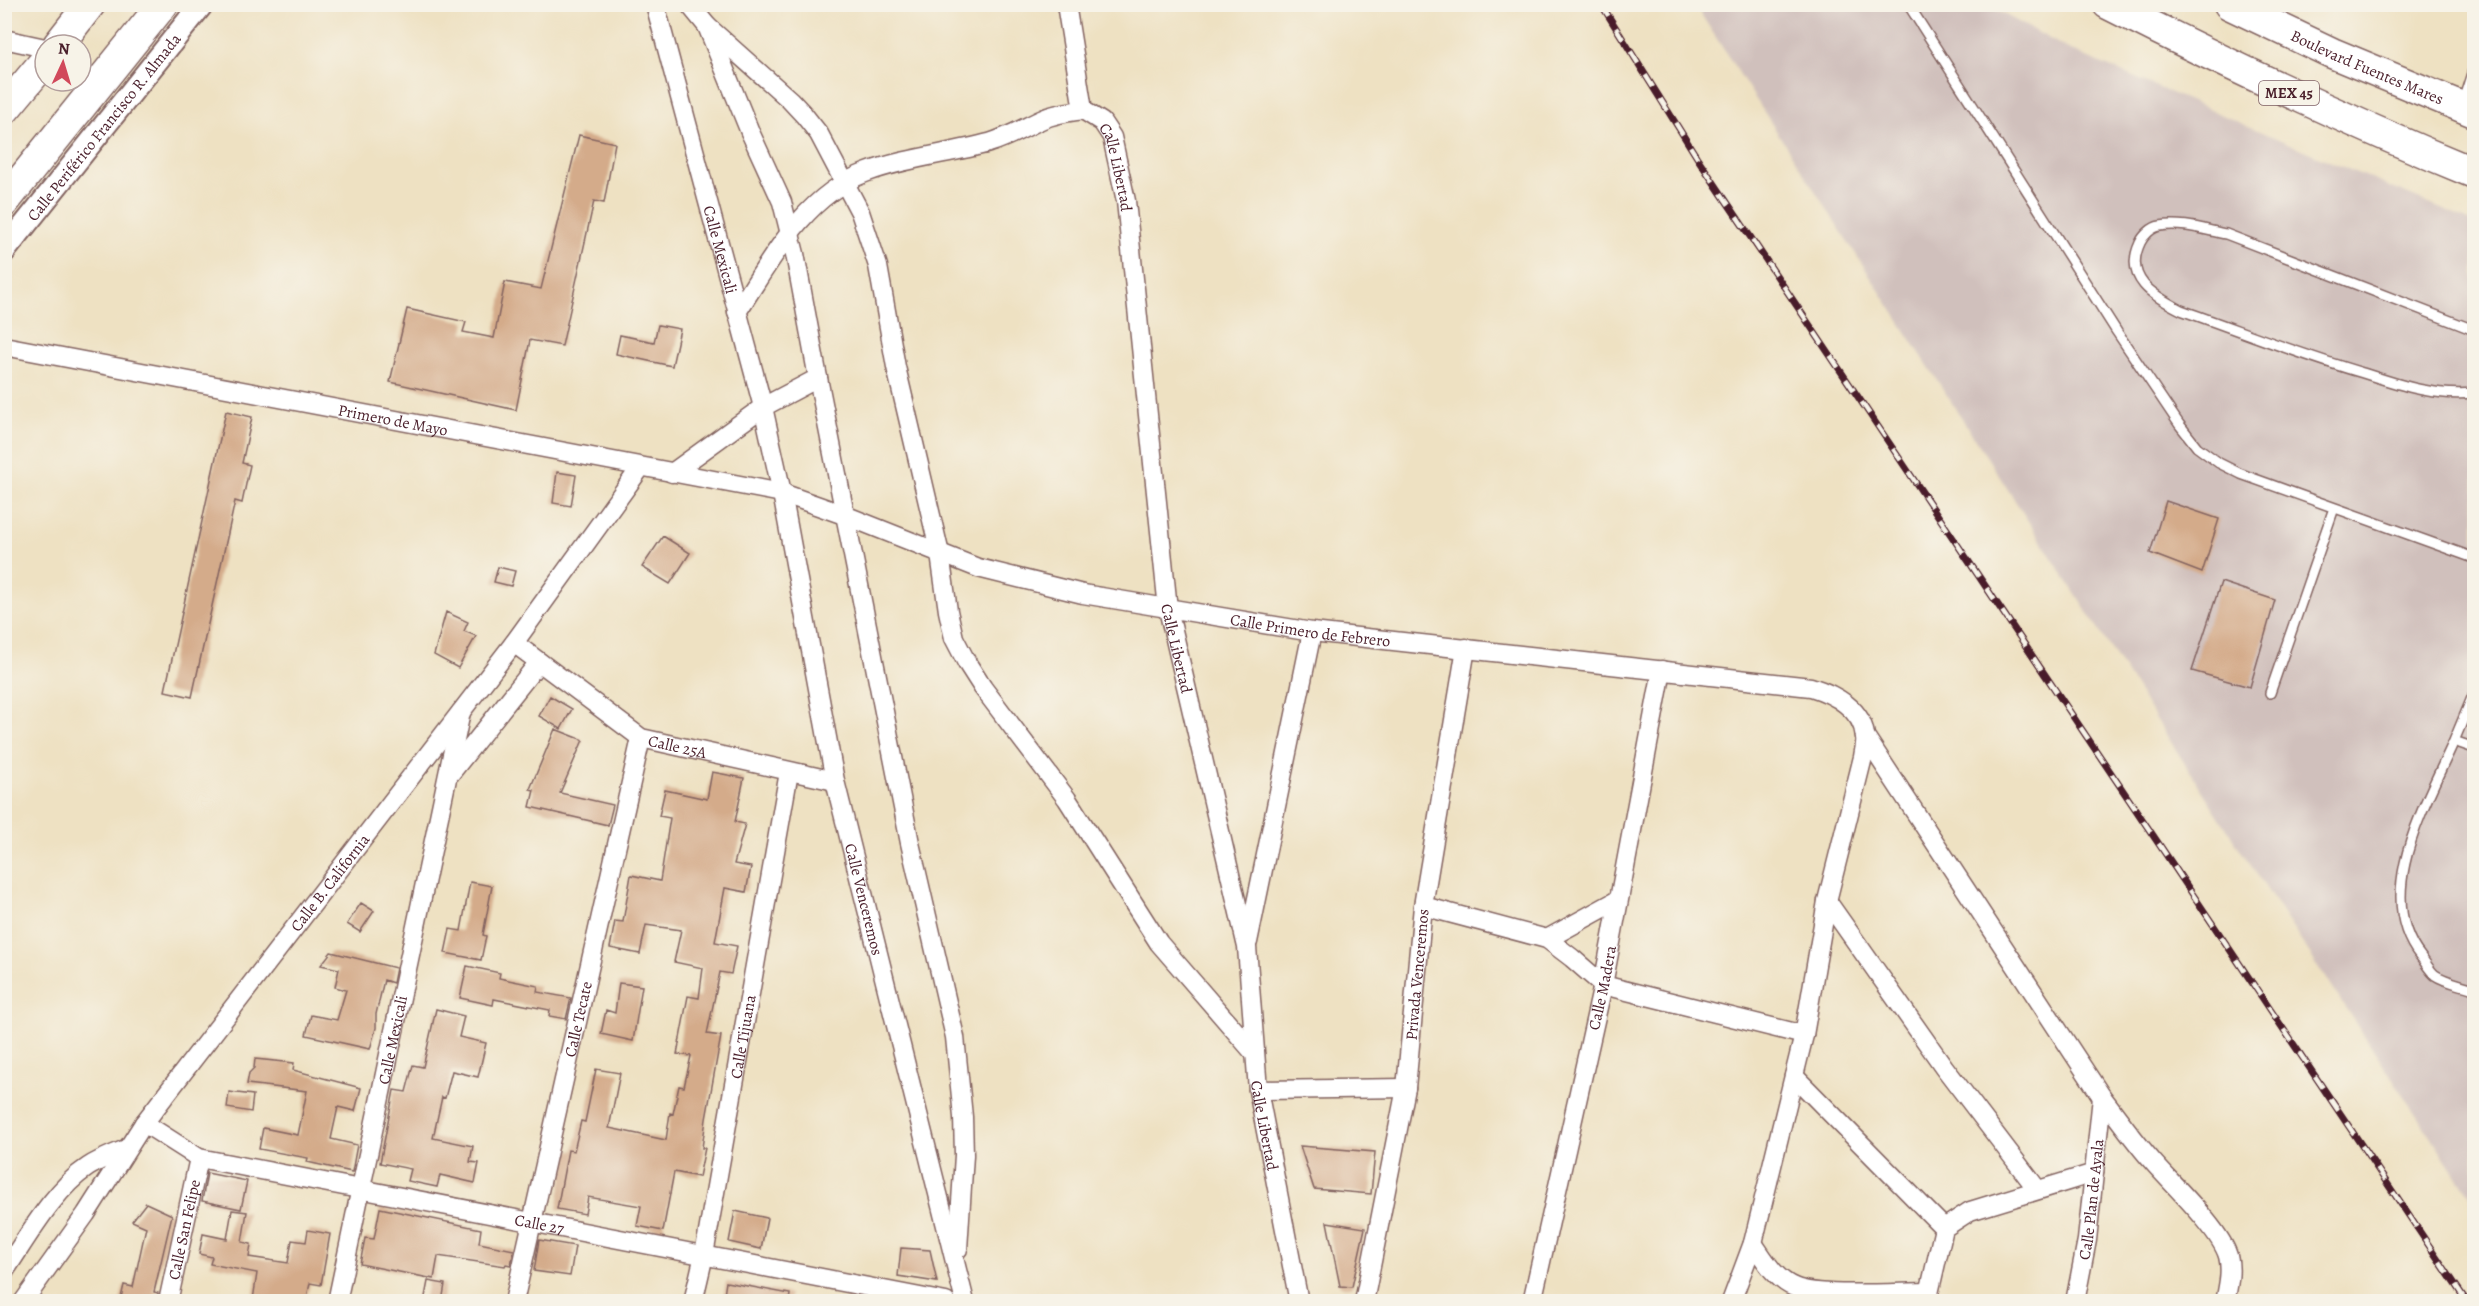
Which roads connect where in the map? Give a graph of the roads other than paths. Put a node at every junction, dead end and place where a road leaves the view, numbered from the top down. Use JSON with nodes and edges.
{"nodes":[{"id":1,"x":90,"y":4,"type":"edge"},
{"id":2,"x":163,"y":4,"type":"edge"},
{"id":3,"x":202,"y":4,"type":"edge"},
{"id":4,"x":655,"y":4,"type":"edge"},
{"id":5,"x":689,"y":4,"type":"edge"},
{"id":6,"x":1066,"y":4,"type":"edge"},
{"id":7,"x":1908,"y":4,"type":"edge"},
{"id":8,"x":2108,"y":4,"type":"edge"},
{"id":9,"x":2229,"y":4,"type":"edge"},
{"id":10,"x":707,"y":26,"type":"junction"},
{"id":11,"x":67,"y":33,"type":"edge"},
{"id":12,"x":4,"y":39,"type":"edge"},
{"id":13,"x":33,"y":45,"type":"edge"},
{"id":14,"x":2475,"y":67,"type":"edge"},
{"id":15,"x":33,"y":75,"type":"edge"},
{"id":16,"x":2468,"y":109,"type":"edge"},
{"id":17,"x":4,"y":110,"type":"edge"},
{"id":18,"x":1083,"y":110,"type":"junction"},
{"id":19,"x":2475,"y":173,"type":"edge"},
{"id":20,"x":846,"y":182,"type":"junction"},
{"id":21,"x":4,"y":202,"type":"edge"},
{"id":22,"x":790,"y":231,"type":"junction"},
{"id":23,"x":4,"y":251,"type":"edge"},
{"id":24,"x":737,"y":312,"type":"junction"},
{"id":25,"x":2475,"y":330,"type":"edge"},
{"id":26,"x":4,"y":346,"type":"edge"},
{"id":27,"x":819,"y":378,"type":"junction"},
{"id":28,"x":2475,"y":393,"type":"edge"},
{"id":29,"x":763,"y":407,"type":"junction"},
{"id":30,"x":641,"y":467,"type":"junction"},
{"id":31,"x":672,"y":473,"type":"junction"},
{"id":32,"x":782,"y":493,"type":"junction"},
{"id":33,"x":2334,"y":508,"type":"junction"},
{"id":34,"x":847,"y":516,"type":"junction"},
{"id":35,"x":940,"y":554,"type":"junction"},
{"id":36,"x":2475,"y":558,"type":"edge"},
{"id":37,"x":1168,"y":609,"type":"junction"},
{"id":38,"x":1312,"y":632,"type":"junction"},
{"id":39,"x":514,"y":643,"type":"junction"},
{"id":40,"x":1466,"y":648,"type":"junction"},
{"id":41,"x":539,"y":662,"type":"junction"},
{"id":42,"x":1662,"y":670,"type":"junction"},
{"id":43,"x":2270,"y":693,"type":"dead end"},
{"id":44,"x":2475,"y":693,"type":"edge"},
{"id":45,"x":462,"y":707,"type":"junction"},
{"id":46,"x":1865,"y":736,"type":"junction"},
{"id":47,"x":641,"y":738,"type":"junction"},
{"id":48,"x":2454,"y":741,"type":"junction"},
{"id":49,"x":2475,"y":748,"type":"edge"},
{"id":50,"x":789,"y":772,"type":"junction"},
{"id":51,"x":447,"y":778,"type":"junction"},
{"id":52,"x":835,"y":781,"type":"junction"},
{"id":53,"x":1618,"y":900,"type":"junction"},
{"id":54,"x":1827,"y":901,"type":"junction"},
{"id":55,"x":1423,"y":906,"type":"junction"},
{"id":56,"x":1547,"y":939,"type":"junction"},
{"id":57,"x":1247,"y":947,"type":"junction"},
{"id":58,"x":1603,"y":985,"type":"junction"},
{"id":59,"x":2475,"y":989,"type":"edge"},
{"id":60,"x":1804,"y":1035,"type":"junction"},
{"id":61,"x":1255,"y":1053,"type":"junction"},
{"id":62,"x":1794,"y":1076,"type":"junction"},
{"id":63,"x":1406,"y":1088,"type":"junction"},
{"id":64,"x":1258,"y":1090,"type":"junction"},
{"id":65,"x":2102,"y":1097,"type":"junction"},
{"id":66,"x":144,"y":1123,"type":"junction"},
{"id":67,"x":126,"y":1149,"type":"junction"},
{"id":68,"x":199,"y":1158,"type":"junction"},
{"id":69,"x":2094,"y":1173,"type":"junction"},
{"id":70,"x":361,"y":1189,"type":"junction"},
{"id":71,"x":2037,"y":1189,"type":"junction"},
{"id":72,"x":532,"y":1221,"type":"junction"},
{"id":73,"x":1944,"y":1228,"type":"junction"},
{"id":74,"x":1753,"y":1243,"type":"junction"},
{"id":75,"x":704,"y":1255,"type":"junction"},
{"id":76,"x":957,"y":1268,"type":"junction"},
{"id":77,"x":4,"y":1272,"type":"edge"},
{"id":78,"x":870,"y":1294,"type":"edge"},
{"id":79,"x":1928,"y":1297,"type":"edge"},
{"id":80,"x":23,"y":1302,"type":"edge"},
{"id":81,"x":168,"y":1302,"type":"edge"},
{"id":82,"x":337,"y":1302,"type":"edge"},
{"id":83,"x":514,"y":1302,"type":"edge"},
{"id":84,"x":693,"y":1302,"type":"edge"},
{"id":85,"x":946,"y":1302,"type":"edge"},
{"id":86,"x":965,"y":1302,"type":"edge"},
{"id":87,"x":1299,"y":1302,"type":"edge"},
{"id":88,"x":1364,"y":1302,"type":"edge"},
{"id":89,"x":1532,"y":1302,"type":"edge"},
{"id":90,"x":1731,"y":1302,"type":"edge"},
{"id":91,"x":2075,"y":1302,"type":"edge"},
{"id":92,"x":2225,"y":1302,"type":"edge"}],
"edges":[{"from":1,"to":11,"type":"highway"},
{"from":2,"to":21,"type":"highway","name":"Calle Periférico Francisco R. Almada"},
{"from":3,"to":23,"type":"street","name":"Calle Periférico Francisco R. Almada"},
{"from":4,"to":24,"type":"street","name":"Calle Mexicali"},
{"from":5,"to":10,"type":"street"},
{"from":6,"to":18,"type":"street","name":"Calle Libertad"},
{"from":7,"to":33,"type":"lane"},
{"from":8,"to":19,"type":"highway","number":"MEX 45"},
{"from":9,"to":16,"type":"highway","name":"Boulevard Fuentes Mares"},
{"from":10,"to":20,"type":"street"},
{"from":10,"to":22,"type":"street"},
{"from":12,"to":13,"type":"street"},
{"from":14,"to":16,"type":"lane"},
{"from":15,"to":17,"type":"highway"},
{"from":18,"to":20,"type":"street"},
{"from":18,"to":37,"type":"street","name":"Calle Libertad"},
{"from":20,"to":22,"type":"street"},
{"from":20,"to":35,"type":"street"},
{"from":22,"to":24,"type":"street"},
{"from":22,"to":27,"type":"street"},
{"from":24,"to":29,"type":"street","name":"Calle Mexicali"},
{"from":25,"to":28,"type":"lane"},
{"from":26,"to":30,"type":"street","name":"Primero de Mayo"},
{"from":27,"to":29,"type":"street"},
{"from":27,"to":34,"type":"street"},
{"from":29,"to":31,"type":"street"},
{"from":29,"to":32,"type":"street","name":"Calle Mexicali"},
{"from":30,"to":31,"type":"street","name":"Primero de Mayo"},
{"from":30,"to":39,"type":"street","name":"Calle B. California"},
{"from":31,"to":32,"type":"street","name":"Primero de Mayo"},
{"from":32,"to":34,"type":"street","name":"Calle Primero de Febrero"},
{"from":32,"to":52,"type":"street","name":"Calle Venceremos"},
{"from":33,"to":36,"type":"lane"},
{"from":33,"to":43,"type":"lane"},
{"from":34,"to":35,"type":"street","name":"Calle Primero de Febrero"},
{"from":34,"to":76,"type":"street"},
{"from":35,"to":37,"type":"street","name":"Calle Primero de Febrero"},
{"from":35,"to":61,"type":"street"},
{"from":37,"to":38,"type":"street","name":"Calle Primero de Febrero"},
{"from":37,"to":57,"type":"street","name":"Calle Libertad"},
{"from":38,"to":40,"type":"street","name":"Calle Primero de Febrero"},
{"from":38,"to":57,"type":"street"},
{"from":39,"to":41,"type":"street","name":"Calle 25A"},
{"from":39,"to":45,"type":"street","name":"Calle B. California"},
{"from":40,"to":42,"type":"street","name":"Calle Primero de Febrero"},
{"from":40,"to":55,"type":"street","name":"Privada Venceremos"},
{"from":41,"to":47,"type":"street","name":"Calle 25A"},
{"from":41,"to":51,"type":"street","name":"Calle Mexicali"},
{"from":42,"to":46,"type":"street","name":"Calle Primero de Febrero"},
{"from":42,"to":53,"type":"street","name":"Calle Madera"},
{"from":44,"to":48,"type":"lane"},
{"from":45,"to":51,"type":"street","name":"Calle Mexicali"},
{"from":45,"to":66,"type":"street","name":"Calle B. California"},
{"from":46,"to":54,"type":"street"},
{"from":46,"to":65,"type":"street"},
{"from":47,"to":50,"type":"street","name":"Calle 25A"},
{"from":47,"to":72,"type":"street","name":"Calle Tecate"},
{"from":48,"to":49,"type":"lane"},
{"from":48,"to":59,"type":"lane"},
{"from":50,"to":52,"type":"street","name":"Calle 25A"},
{"from":50,"to":75,"type":"street","name":"Calle Tijuana"},
{"from":51,"to":70,"type":"street","name":"Calle Mexicali"},
{"from":52,"to":76,"type":"street","name":"Calle Venceremos"},
{"from":53,"to":56,"type":"street"},
{"from":53,"to":58,"type":"street","name":"Calle Madera"},
{"from":54,"to":60,"type":"street"},
{"from":54,"to":71,"type":"street"},
{"from":55,"to":56,"type":"street"},
{"from":55,"to":63,"type":"street","name":"Privada Venceremos"},
{"from":56,"to":58,"type":"street"},
{"from":57,"to":61,"type":"street","name":"Calle Libertad"},
{"from":58,"to":60,"type":"street"},
{"from":58,"to":89,"type":"street","name":"Calle Madera"},
{"from":60,"to":62,"type":"street"},
{"from":61,"to":64,"type":"street","name":"Calle Libertad"},
{"from":62,"to":73,"type":"street"},
{"from":62,"to":74,"type":"street"},
{"from":63,"to":64,"type":"street"},
{"from":63,"to":88,"type":"street","name":"Privada Venceremos"},
{"from":64,"to":87,"type":"street","name":"Calle Libertad"},
{"from":65,"to":69,"type":"street","name":"Calle Plan de Ayala"},
{"from":65,"to":92,"type":"street"},
{"from":66,"to":67,"type":"street","name":"Calle B. California"},
{"from":66,"to":68,"type":"street","name":"Calle 27"},
{"from":67,"to":77,"type":"street"},
{"from":67,"to":80,"type":"street","name":"Calle B. California"},
{"from":68,"to":70,"type":"street","name":"Calle 27"},
{"from":68,"to":81,"type":"street","name":"Calle San Felipe"},
{"from":69,"to":71,"type":"street"},
{"from":69,"to":91,"type":"street","name":"Calle Plan de Ayala"},
{"from":70,"to":72,"type":"street","name":"Calle 27"},
{"from":70,"to":82,"type":"street","name":"Calle Mexicali"},
{"from":71,"to":73,"type":"street"},
{"from":72,"to":75,"type":"street","name":"Calle 27"},
{"from":72,"to":83,"type":"street","name":"Calle Tecate"},
{"from":73,"to":79,"type":"street"},
{"from":74,"to":79,"type":"street"},
{"from":74,"to":90,"type":"street"},
{"from":75,"to":78,"type":"street","name":"Calle 27"},
{"from":75,"to":84,"type":"street","name":"Calle Tijuana"},
{"from":76,"to":86,"type":"street","name":"Calle Venceremos"},
{"from":78,"to":85,"type":"street","name":"Calle 27"}]}
